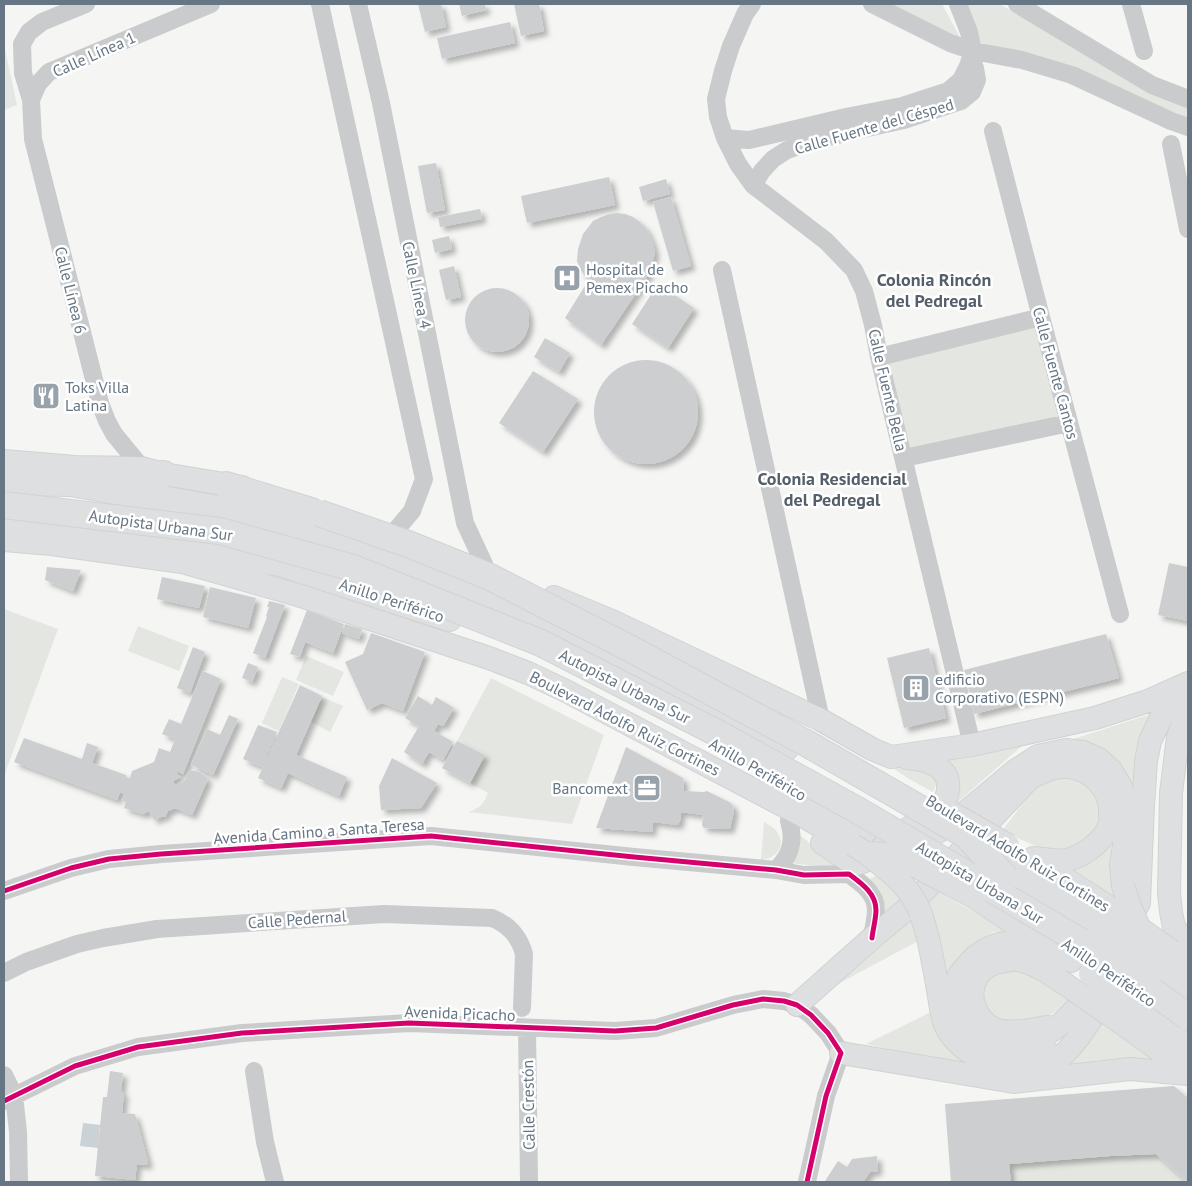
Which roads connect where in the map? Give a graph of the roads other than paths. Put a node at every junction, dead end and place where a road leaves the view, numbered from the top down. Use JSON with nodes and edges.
{"nodes":[{"id":1,"x":86,"y":4,"type":"edge"},
{"id":2,"x":211,"y":4,"type":"edge"},
{"id":3,"x":320,"y":4,"type":"edge"},
{"id":4,"x":358,"y":4,"type":"edge"},
{"id":5,"x":752,"y":4,"type":"edge"},
{"id":6,"x":872,"y":4,"type":"edge"},
{"id":7,"x":958,"y":4,"type":"edge"},
{"id":8,"x":1017,"y":4,"type":"edge"},
{"id":9,"x":1130,"y":4,"type":"edge"},
{"id":10,"x":1144,"y":51,"type":"dead end"},
{"id":11,"x":972,"y":55,"type":"junction"},
{"id":12,"x":1188,"y":99,"type":"edge"},
{"id":13,"x":31,"y":100,"type":"junction"},
{"id":14,"x":848,"y":124,"type":"junction"},
{"id":15,"x":1188,"y":127,"type":"edge"},
{"id":16,"x":993,"y":131,"type":"dead end"},
{"id":17,"x":725,"y":138,"type":"junction"},
{"id":18,"x":1171,"y":144,"type":"dead end"},
{"id":19,"x":753,"y":185,"type":"junction"},
{"id":20,"x":1188,"y":229,"type":"edge"},
{"id":21,"x":722,"y":270,"type":"dead end"},
{"id":22,"x":1041,"y":317,"type":"junction"},
{"id":23,"x":879,"y":357,"type":"junction"},
{"id":24,"x":1069,"y":423,"type":"junction"},
{"id":25,"x":904,"y":458,"type":"junction"},
{"id":26,"x":4,"y":461,"type":"edge"},
{"id":27,"x":4,"y":471,"type":"edge"},
{"id":28,"x":153,"y":471,"type":"junction"},
{"id":29,"x":4,"y":482,"type":"edge"},
{"id":30,"x":226,"y":485,"type":"junction"},
{"id":31,"x":4,"y":492,"type":"edge"},
{"id":32,"x":4,"y":504,"type":"edge"},
{"id":33,"x":4,"y":522,"type":"edge"},
{"id":34,"x":41,"y":523,"type":"junction"},
{"id":35,"x":4,"y":527,"type":"edge"},
{"id":36,"x":396,"y":530,"type":"junction"},
{"id":37,"x":4,"y":540,"type":"edge"},
{"id":38,"x":484,"y":564,"type":"junction"},
{"id":39,"x":554,"y":597,"type":"junction"},
{"id":40,"x":1120,"y":614,"type":"dead end"},
{"id":41,"x":437,"y":641,"type":"junction"},
{"id":42,"x":1188,"y":683,"type":"edge"},
{"id":43,"x":1188,"y":710,"type":"edge"},
{"id":44,"x":821,"y":720,"type":"junction"},
{"id":45,"x":1052,"y":728,"type":"junction"},
{"id":46,"x":972,"y":745,"type":"junction"},
{"id":47,"x":891,"y":757,"type":"junction"},
{"id":48,"x":981,"y":799,"type":"junction"},
{"id":49,"x":789,"y":821,"type":"junction"},
{"id":50,"x":861,"y":843,"type":"junction"},
{"id":51,"x":1033,"y":858,"type":"junction"},
{"id":52,"x":1002,"y":861,"type":"junction"},
{"id":53,"x":776,"y":870,"type":"junction"},
{"id":54,"x":849,"y":874,"type":"junction"},
{"id":55,"x":4,"y":891,"type":"edge"},
{"id":56,"x":1107,"y":918,"type":"junction"},
{"id":57,"x":1140,"y":928,"type":"junction"},
{"id":58,"x":872,"y":938,"type":"junction"},
{"id":59,"x":1076,"y":956,"type":"junction"},
{"id":60,"x":1177,"y":957,"type":"edge"},
{"id":61,"x":4,"y":973,"type":"edge"},
{"id":62,"x":1188,"y":989,"type":"edge"},
{"id":63,"x":1188,"y":1000,"type":"edge"},
{"id":64,"x":797,"y":1005,"type":"junction"},
{"id":65,"x":1132,"y":1007,"type":"junction"},
{"id":66,"x":522,"y":1008,"type":"dead end"},
{"id":67,"x":1188,"y":1016,"type":"edge"},
{"id":68,"x":1094,"y":1017,"type":"junction"},
{"id":69,"x":1059,"y":1026,"type":"junction"},
{"id":70,"x":527,"y":1028,"type":"junction"},
{"id":71,"x":1188,"y":1029,"type":"edge"},
{"id":72,"x":1188,"y":1046,"type":"edge"},
{"id":73,"x":841,"y":1053,"type":"junction"},
{"id":74,"x":254,"y":1071,"type":"dead end"},
{"id":75,"x":1188,"y":1072,"type":"edge"},
{"id":76,"x":4,"y":1075,"type":"edge"},
{"id":77,"x":1014,"y":1082,"type":"junction"},
{"id":78,"x":9,"y":1098,"type":"edge"},
{"id":79,"x":19,"y":1182,"type":"edge"},
{"id":80,"x":275,"y":1182,"type":"edge"},
{"id":81,"x":529,"y":1182,"type":"edge"},
{"id":82,"x":807,"y":1182,"type":"edge"}],
"edges":[{"from":1,"to":13,"type":"street"},
{"from":2,"to":13,"type":"street","name":"Calle Línea 1"},
{"from":3,"to":36,"type":"street","name":"Calle Línea 4"},
{"from":4,"to":38,"type":"street","name":"Calle Línea 4"},
{"from":5,"to":17,"type":"street","name":"Calle Fuente Bella"},
{"from":6,"to":11,"type":"street"},
{"from":7,"to":11,"type":"street"},
{"from":8,"to":12,"type":"street"},
{"from":9,"to":10,"type":"street"},
{"from":11,"to":14,"type":"street","name":"Calle Fuente del Césped"},
{"from":11,"to":15,"type":"street"},
{"from":13,"to":28,"type":"street","name":"Calle Línea 6"},
{"from":14,"to":17,"type":"street","name":"Calle Fuente del Césped"},
{"from":14,"to":19,"type":"street","name":"Calle Fuente del Césped"},
{"from":16,"to":22,"type":"street","name":"Calle Fuente Cantos"},
{"from":17,"to":19,"type":"street","name":"Calle Fuente Bella"},
{"from":18,"to":20,"type":"street"},
{"from":19,"to":23,"type":"street","name":"Calle Fuente Bella"},
{"from":21,"to":44,"type":"street"},
{"from":22,"to":23,"type":"street"},
{"from":22,"to":24,"type":"street","name":"Calle Fuente Cantos"},
{"from":23,"to":25,"type":"street","name":"Calle Fuente Bella"},
{"from":24,"to":25,"type":"street"},
{"from":24,"to":40,"type":"street","name":"Calle Fuente Cantos"},
{"from":25,"to":46,"type":"street","name":"Calle Fuente Bella"},
{"from":26,"to":28,"type":"main road","name":"Boulevard Adolfo Ruiz Cortines"},
{"from":27,"to":28,"type":"highway"},
{"from":28,"to":30,"type":"main road","name":"Boulevard Adolfo Ruiz Cortines"},
{"from":29,"to":52,"type":"highway","name":"Anillo Periférico","bridge":true},
{"from":30,"to":36,"type":"main road","name":"Boulevard Adolfo Ruiz Cortines"},
{"from":30,"to":52,"type":"highway","bridge":true},
{"from":31,"to":52,"type":"highway","name":"Autopista Urbana Sur"},
{"from":32,"to":67,"type":"highway","name":"Autopista Urbana Sur","bridge":true},
{"from":33,"to":34,"type":"highway","name":"Anillo Periférico"},
{"from":34,"to":35,"type":"highway"},
{"from":34,"to":50,"type":"highway","name":"Anillo Periférico"},
{"from":36,"to":38,"type":"main road","name":"Boulevard Adolfo Ruiz Cortines"},
{"from":37,"to":41,"type":"main road","name":"Boulevard Adolfo Ruiz Cortines"},
{"from":38,"to":39,"type":"main road","name":"Boulevard Adolfo Ruiz Cortines"},
{"from":39,"to":44,"type":"main road"},
{"from":39,"to":52,"type":"main road","name":"Boulevard Adolfo Ruiz Cortines","bridge":true},
{"from":41,"to":49,"type":"main road"},
{"from":41,"to":50,"type":"main road","name":"Boulevard Adolfo Ruiz Cortines"},
{"from":42,"to":45,"type":"main road"},
{"from":42,"to":69,"type":"main road"},
{"from":43,"to":60,"type":"main road"},
{"from":43,"to":68,"type":"main road"},
{"from":44,"to":47,"type":"main road"},
{"from":45,"to":46,"type":"main road"},
{"from":45,"to":48,"type":"main road"},
{"from":46,"to":47,"type":"main road"},
{"from":47,"to":49,"type":"main road"},
{"from":48,"to":54,"type":"main road"},
{"from":48,"to":57,"type":"main road","bridge":true},
{"from":49,"to":53,"type":"street"},
{"from":50,"to":59,"type":"highway","name":"Anillo Periférico"},
{"from":50,"to":68,"type":"main road","name":"Boulevard Adolfo Ruiz Cortines","bridge":true},
{"from":51,"to":52,"type":"main road","name":"Boulevard Adolfo Ruiz Cortines"},
{"from":51,"to":56,"type":"main road","name":"Boulevard Adolfo Ruiz Cortines"},
{"from":51,"to":58,"type":"main road"},
{"from":52,"to":56,"type":"highway","name":"Anillo Periférico"},
{"from":52,"to":63,"type":"highway","name":"Autopista Urbana Sur"},
{"from":53,"to":54,"type":"street","name":"Avenida Camino a Santa Teresa"},
{"from":53,"to":55,"type":"street","name":"Avenida Camino a Santa Teresa"},
{"from":54,"to":58,"type":"street"},
{"from":56,"to":57,"type":"main road","name":"Boulevard Adolfo Ruiz Cortines","bridge":true},
{"from":56,"to":60,"type":"highway","name":"Anillo Periférico","bridge":true},
{"from":57,"to":60,"type":"main road","name":"Boulevard Adolfo Ruiz Cortines","bridge":true},
{"from":58,"to":64,"type":"main road"},
{"from":59,"to":65,"type":"highway","name":"Anillo Periférico"},
{"from":59,"to":65,"type":"main road","bridge":true},
{"from":59,"to":69,"type":"main road"},
{"from":60,"to":62,"type":"highway","name":"Anillo Periférico"},
{"from":61,"to":66,"type":"street","name":"Calle Pedernal"},
{"from":64,"to":70,"type":"street","name":"Avenida Picacho"},
{"from":64,"to":73,"type":"street","name":"Avenida Picacho"},
{"from":65,"to":69,"type":"main road","bridge":true},
{"from":65,"to":71,"type":"highway","name":"Anillo Periférico"},
{"from":65,"to":72,"type":"main road"},
{"from":65,"to":75,"type":"main road"},
{"from":68,"to":77,"type":"main road"},
{"from":70,"to":78,"type":"street","name":"Avenida Picacho"},
{"from":70,"to":81,"type":"street","name":"Calle Crestón"},
{"from":73,"to":77,"type":"main road"},
{"from":73,"to":82,"type":"street"},
{"from":74,"to":80,"type":"street"},
{"from":75,"to":77,"type":"main road"},
{"from":76,"to":78,"type":"street"},
{"from":78,"to":79,"type":"street"}]}
